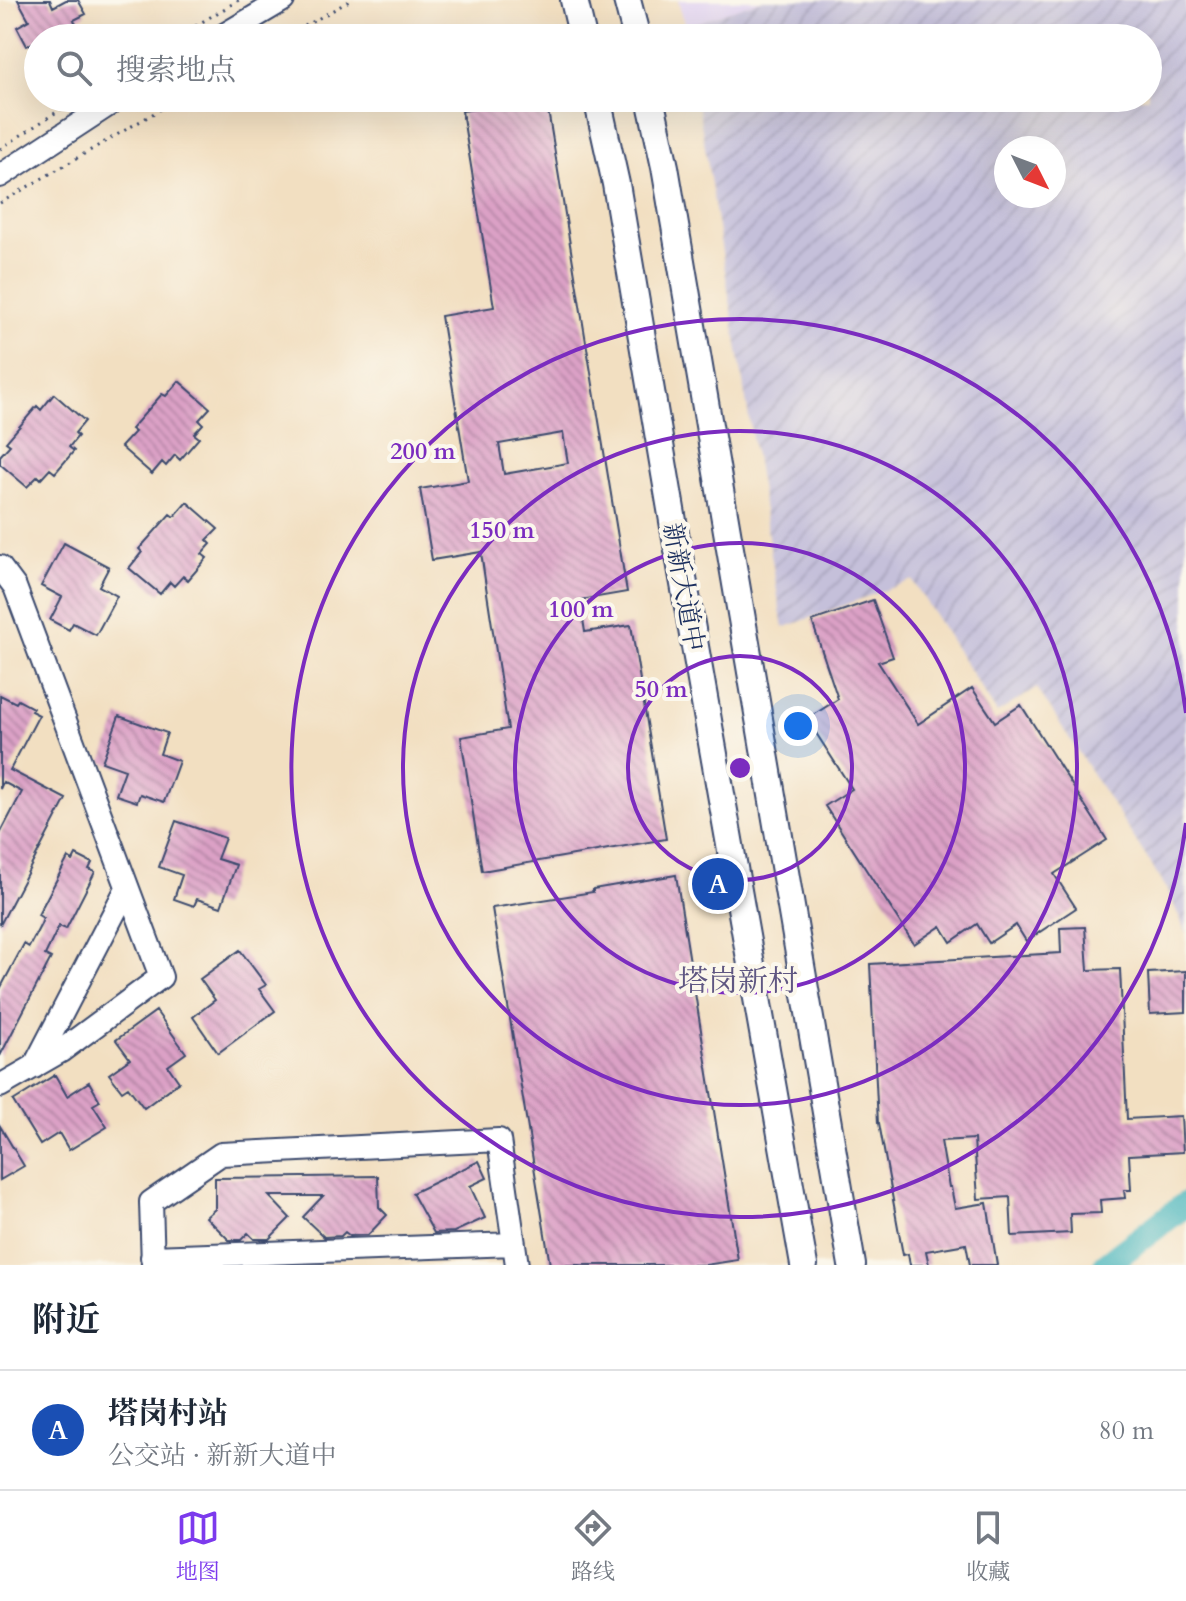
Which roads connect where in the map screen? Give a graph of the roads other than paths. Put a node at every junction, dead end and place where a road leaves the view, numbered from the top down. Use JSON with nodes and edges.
{"nodes":[{"id":1,"x":283,"y":0,"type":"edge"},
{"id":2,"x":574,"y":0,"type":"edge"},
{"id":3,"x":627,"y":0,"type":"edge"},
{"id":4,"x":243,"y":24,"type":"edge"},
{"id":5,"x":580,"y":24,"type":"edge"},
{"id":6,"x":633,"y":24,"type":"edge"},
{"id":7,"x":98,"y":112,"type":"edge"},
{"id":8,"x":600,"y":112,"type":"edge"},
{"id":9,"x":653,"y":112,"type":"edge"},
{"id":10,"x":0,"y":176,"type":"edge"},
{"id":11,"x":0,"y":567,"type":"edge"},
{"id":12,"x":127,"y":888,"type":"junction"},
{"id":13,"x":34,"y":1067,"type":"junction"},
{"id":14,"x":0,"y":1086,"type":"edge"},
{"id":15,"x":516,"y":1258,"type":"edge"},
{"id":16,"x":152,"y":1261,"type":"edge"},
{"id":17,"x":804,"y":1265,"type":"edge"},
{"id":18,"x":852,"y":1265,"type":"edge"}],
"edges":[{"from":1,"to":4,"type":"street"},
{"from":2,"to":5,"type":"main road"},
{"from":3,"to":6,"type":"main road"},
{"from":7,"to":10,"type":"street"},
{"from":8,"to":17,"type":"main road","name":"新新大道中"},
{"from":9,"to":18,"type":"main road","name":"新新大道中"},
{"from":11,"to":12,"type":"street"},
{"from":12,"to":13,"type":"street"},
{"from":12,"to":13,"type":"street"},
{"from":13,"to":14,"type":"street"},
{"from":15,"to":16,"type":"street"},
{"from":15,"to":16,"type":"street"}]}
